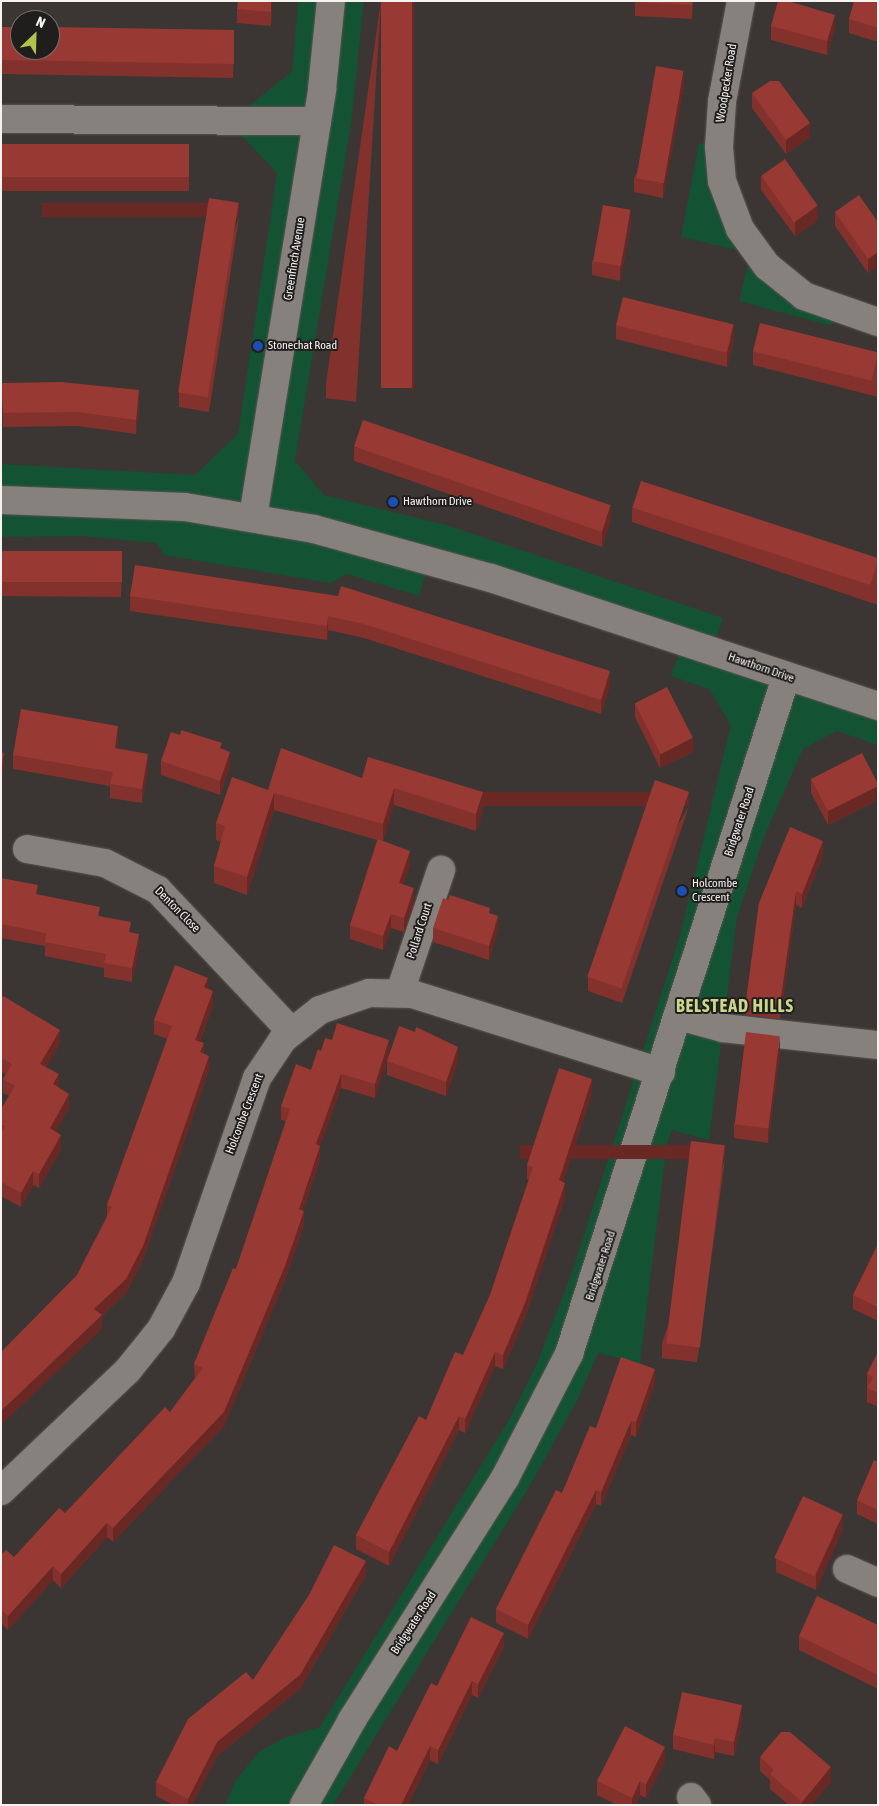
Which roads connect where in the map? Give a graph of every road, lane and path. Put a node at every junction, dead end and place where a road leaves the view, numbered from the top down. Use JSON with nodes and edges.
{"nodes":[{"id":1,"x":331,"y":1,"type":"edge"},
{"id":2,"x":742,"y":1,"type":"edge"},
{"id":3,"x":1,"y":119,"type":"edge"},
{"id":4,"x":317,"y":121,"type":"junction"},
{"id":5,"x":878,"y":322,"type":"edge"},
{"id":6,"x":1,"y":500,"type":"edge"},
{"id":7,"x":253,"y":517,"type":"junction"},
{"id":8,"x":786,"y":677,"type":"junction"},
{"id":9,"x":878,"y":706,"type":"edge"},
{"id":10,"x":28,"y":849,"type":"dead end"},
{"id":11,"x":441,"y":870,"type":"dead end"},
{"id":12,"x":400,"y":992,"type":"junction"},
{"id":13,"x":679,"y":1016,"type":"junction"},
{"id":14,"x":290,"y":1031,"type":"junction"},
{"id":15,"x":878,"y":1045,"type":"edge"},
{"id":16,"x":661,"y":1072,"type":"junction"},
{"id":17,"x":1,"y":1491,"type":"edge"},
{"id":18,"x":848,"y":1569,"type":"dead end"},
{"id":19,"x":878,"y":1583,"type":"edge"},
{"id":20,"x":304,"y":1805,"type":"edge"}],
"edges":[{"from":1,"to":4,"type":"street","name":"Greenfinch Avenue"},
{"from":2,"to":5,"type":"street","name":"Woodpecker Road"},
{"from":3,"to":4,"type":"street"},
{"from":4,"to":7,"type":"street","name":"Greenfinch Avenue"},
{"from":6,"to":7,"type":"street","name":"Hawthorn Drive"},
{"from":7,"to":8,"type":"street","name":"Hawthorn Drive"},
{"from":8,"to":9,"type":"street","name":"Hawthorn Drive"},
{"from":8,"to":13,"type":"street","name":"Bridgwater Road"},
{"from":10,"to":14,"type":"street","name":"Denton Close"},
{"from":11,"to":12,"type":"street","name":"Pollard Court"},
{"from":12,"to":14,"type":"street","name":"Holcombe Crescent"},
{"from":12,"to":16,"type":"street","name":"Holcombe Crescent"},
{"from":13,"to":15,"type":"street"},
{"from":13,"to":16,"type":"street","name":"Bridgwater Road"},
{"from":14,"to":17,"type":"street","name":"Holcombe Crescent"},
{"from":16,"to":20,"type":"street","name":"Bridgwater Road"},
{"from":18,"to":19,"type":"street"}]}
